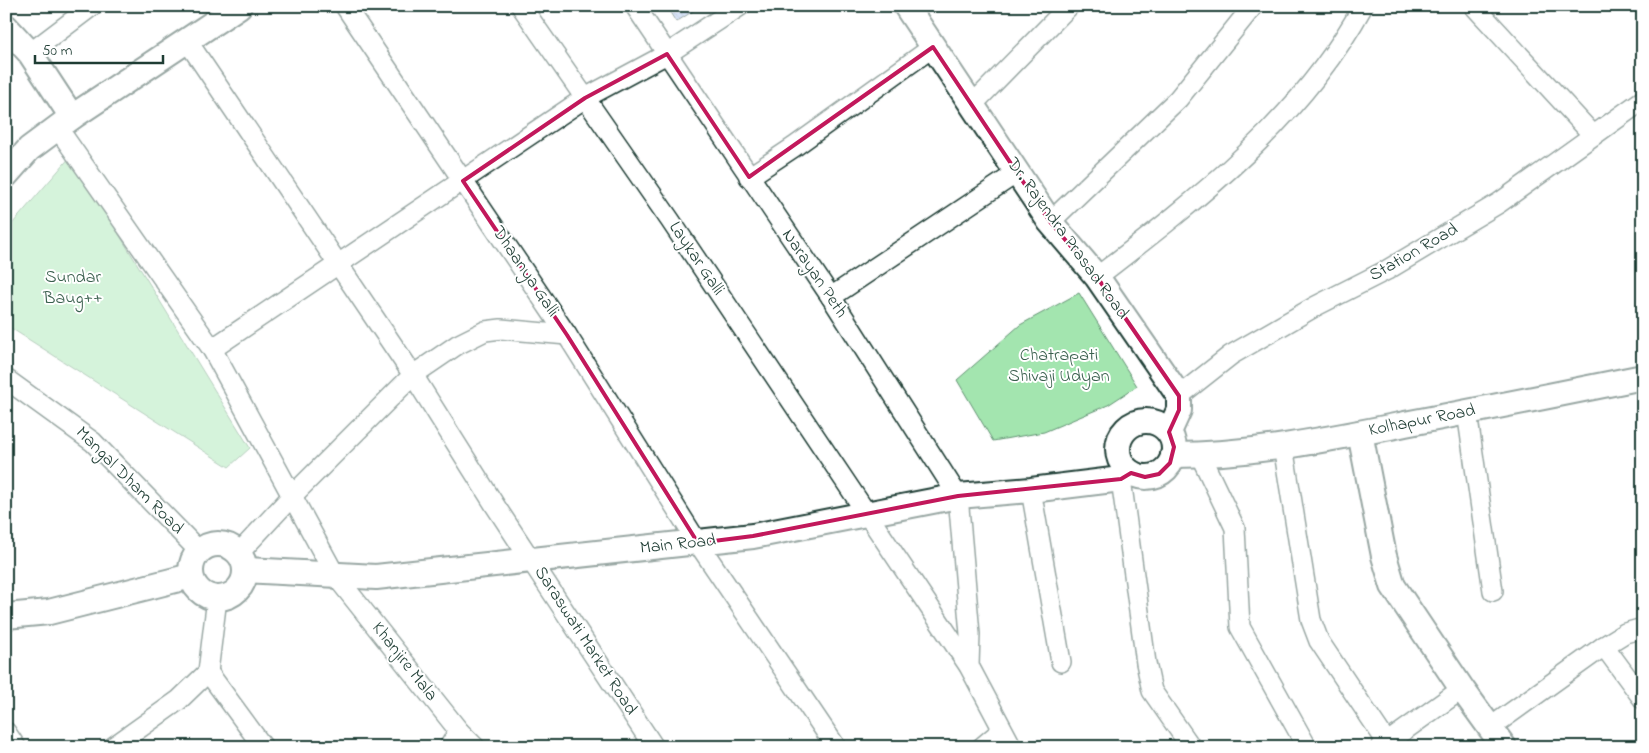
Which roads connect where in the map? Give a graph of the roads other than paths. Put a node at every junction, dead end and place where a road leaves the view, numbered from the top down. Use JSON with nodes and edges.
{"nodes":[{"id":1,"x":92,"y":6,"type":"edge"},
{"id":2,"x":239,"y":6,"type":"edge"},
{"id":3,"x":345,"y":6,"type":"edge"},
{"id":4,"x":521,"y":6,"type":"edge"},
{"id":5,"x":635,"y":6,"type":"edge"},
{"id":6,"x":740,"y":6,"type":"edge"},
{"id":7,"x":1069,"y":6,"type":"edge"},
{"id":8,"x":1253,"y":6,"type":"edge"},
{"id":9,"x":1363,"y":6,"type":"edge"},
{"id":10,"x":1474,"y":6,"type":"edge"},
{"id":11,"x":909,"y":7,"type":"edge"},
{"id":12,"x":6,"y":27,"type":"edge"},
{"id":13,"x":188,"y":42,"type":"junction"},
{"id":14,"x":933,"y":47,"type":"junction"},
{"id":15,"x":30,"y":53,"type":"junction"},
{"id":16,"x":667,"y":54,"type":"junction"},
{"id":17,"x":584,"y":98,"type":"junction"},
{"id":18,"x":1643,"y":100,"type":"edge"},
{"id":19,"x":972,"y":105,"type":"junction"},
{"id":20,"x":64,"y":122,"type":"junction"},
{"id":21,"x":1593,"y":135,"type":"junction"},
{"id":22,"x":1018,"y":172,"type":"junction"},
{"id":23,"x":6,"y":175,"type":"edge"},
{"id":24,"x":749,"y":176,"type":"junction"},
{"id":25,"x":464,"y":181,"type":"junction"},
{"id":26,"x":1050,"y":222,"type":"junction"},
{"id":27,"x":338,"y":263,"type":"junction"},
{"id":28,"x":1097,"y":277,"type":"junction"},
{"id":29,"x":831,"y":297,"type":"junction"},
{"id":30,"x":568,"y":335,"type":"junction"},
{"id":31,"x":212,"y":349,"type":"junction"},
{"id":32,"x":413,"y":375,"type":"junction"},
{"id":33,"x":1643,"y":377,"type":"edge"},
{"id":34,"x":6,"y":379,"type":"edge"},
{"id":35,"x":1179,"y":396,"type":"junction"},
{"id":36,"x":1467,"y":412,"type":"junction"},
{"id":37,"x":1169,"y":432,"type":"junction"},
{"id":38,"x":1360,"y":433,"type":"junction"},
{"id":39,"x":1284,"y":446,"type":"junction"},
{"id":40,"x":1173,"y":455,"type":"junction"},
{"id":41,"x":1200,"y":455,"type":"junction"},
{"id":42,"x":1120,"y":478,"type":"junction"},
{"id":43,"x":1031,"y":490,"type":"junction"},
{"id":44,"x":292,"y":496,"type":"junction"},
{"id":45,"x":958,"y":496,"type":"junction"},
{"id":46,"x":866,"y":514,"type":"junction"},
{"id":47,"x":698,"y":543,"type":"junction"},
{"id":48,"x":199,"y":551,"type":"junction"},
{"id":49,"x":242,"y":561,"type":"junction"},
{"id":50,"x":533,"y":561,"type":"junction"},
{"id":51,"x":335,"y":575,"type":"junction"},
{"id":52,"x":191,"y":576,"type":"junction"},
{"id":53,"x":1493,"y":591,"type":"dead end"},
{"id":54,"x":217,"y":598,"type":"junction"},
{"id":55,"x":6,"y":616,"type":"edge"},
{"id":56,"x":1643,"y":628,"type":"edge"},
{"id":57,"x":1604,"y":646,"type":"junction"},
{"id":58,"x":1061,"y":662,"type":"dead end"},
{"id":59,"x":969,"y":666,"type":"junction"},
{"id":60,"x":208,"y":672,"type":"junction"},
{"id":61,"x":1462,"y":689,"type":"junction"},
{"id":62,"x":1643,"y":698,"type":"edge"},
{"id":63,"x":1001,"y":731,"type":"junction"},
{"id":64,"x":6,"y":732,"type":"edge"},
{"id":65,"x":1497,"y":737,"type":"edge"},
{"id":66,"x":454,"y":739,"type":"edge"},
{"id":67,"x":1386,"y":745,"type":"edge"},
{"id":68,"x":16,"y":747,"type":"edge"},
{"id":69,"x":113,"y":747,"type":"edge"},
{"id":70,"x":263,"y":747,"type":"edge"},
{"id":71,"x":475,"y":747,"type":"edge"},
{"id":72,"x":654,"y":747,"type":"edge"},
{"id":73,"x":836,"y":747,"type":"edge"},
{"id":74,"x":982,"y":747,"type":"edge"},
{"id":75,"x":1012,"y":747,"type":"edge"},
{"id":76,"x":1191,"y":747,"type":"edge"},
{"id":77,"x":1307,"y":747,"type":"edge"}],
"edges":[{"from":1,"to":15,"type":"street"},
{"from":2,"to":13,"type":"main road"},
{"from":3,"to":25,"type":"street","name":"Dhaanya Galli"},
{"from":4,"to":17,"type":"street","name":"Laykar Galli"},
{"from":5,"to":16,"type":"street","name":"Narayan Peth"},
{"from":6,"to":16,"type":"street"},
{"from":7,"to":19,"type":"street"},
{"from":8,"to":26,"type":"street"},
{"from":9,"to":28,"type":"street"},
{"from":10,"to":21,"type":"street"},
{"from":11,"to":14,"type":"main road","name":"Dr. Rajendra Prasad Road"},
{"from":12,"to":15,"type":"main road"},
{"from":13,"to":20,"type":"main road"},
{"from":13,"to":27,"type":"street","name":"Saraswati Market Road"},
{"from":14,"to":19,"type":"main road","name":"Dr. Rajendra Prasad Road"},
{"from":14,"to":24,"type":"street"},
{"from":15,"to":20,"type":"main road"},
{"from":16,"to":17,"type":"street"},
{"from":16,"to":24,"type":"street","name":"Narayan Peth"},
{"from":17,"to":25,"type":"street"},
{"from":17,"to":46,"type":"street","name":"Laykar Galli"},
{"from":18,"to":21,"type":"street","name":"Station Road"},
{"from":19,"to":22,"type":"main road","name":"Dr. Rajendra Prasad Road"},
{"from":20,"to":23,"type":"main road"},
{"from":20,"to":31,"type":"street","name":"Khanjire Mala"},
{"from":21,"to":35,"type":"street","name":"Station Road"},
{"from":22,"to":26,"type":"main road","name":"Dr. Rajendra Prasad Road"},
{"from":22,"to":29,"type":"street"},
{"from":24,"to":29,"type":"street","name":"Narayan Peth"},
{"from":25,"to":27,"type":"street"},
{"from":25,"to":30,"type":"street","name":"Dhaanya Galli"},
{"from":26,"to":28,"type":"main road","name":"Dr. Rajendra Prasad Road"},
{"from":27,"to":31,"type":"street"},
{"from":27,"to":32,"type":"street","name":"Saraswati Market Road"},
{"from":28,"to":35,"type":"main road","name":"Dr. Rajendra Prasad Road"},
{"from":29,"to":45,"type":"street","name":"Narayan Peth"},
{"from":30,"to":32,"type":"street"},
{"from":30,"to":47,"type":"street","name":"Dhaanya Galli"},
{"from":31,"to":44,"type":"street","name":"Khanjire Mala"},
{"from":32,"to":44,"type":"street"},
{"from":32,"to":50,"type":"street","name":"Saraswati Market Road"},
{"from":33,"to":36,"type":"main road","name":"Kolhapur Road"},
{"from":34,"to":48,"type":"street","name":"Mangal Dham Road"},
{"from":35,"to":37,"type":"main road"},
{"from":36,"to":38,"type":"main road","name":"Kolhapur Road"},
{"from":36,"to":53,"type":"street"},
{"from":37,"to":40,"type":"main road"},
{"from":37,"to":42,"type":"main road"},
{"from":38,"to":39,"type":"main road","name":"Kolhapur Road"},
{"from":38,"to":61,"type":"main road"},
{"from":39,"to":41,"type":"main road","name":"Kolhapur Road"},
{"from":39,"to":67,"type":"street"},
{"from":40,"to":41,"type":"main road","name":"Kolhapur Road"},
{"from":40,"to":42,"type":"main road"},
{"from":41,"to":77,"type":"street"},
{"from":42,"to":43,"type":"main road","name":"Main Road"},
{"from":42,"to":76,"type":"street"},
{"from":43,"to":45,"type":"main road","name":"Main Road"},
{"from":43,"to":58,"type":"street"},
{"from":44,"to":49,"type":"street"},
{"from":44,"to":51,"type":"street","name":"Khanjire Mala"},
{"from":45,"to":46,"type":"main road","name":"Main Road"},
{"from":45,"to":59,"type":"street"},
{"from":46,"to":47,"type":"main road","name":"Main Road"},
{"from":46,"to":59,"type":"street","name":"Laykar Galli"},
{"from":47,"to":50,"type":"main road","name":"Main Road"},
{"from":47,"to":73,"type":"street","name":"Dhaanya Galli"},
{"from":48,"to":49,"type":"main road"},
{"from":48,"to":52,"type":"main road"},
{"from":49,"to":51,"type":"main road","name":"Main Road"},
{"from":49,"to":54,"type":"main road"},
{"from":50,"to":51,"type":"main road","name":"Main Road"},
{"from":50,"to":72,"type":"street","name":"Saraswati Market Road"},
{"from":51,"to":66,"type":"street","name":"Khanjire Mala"},
{"from":52,"to":54,"type":"main road"},
{"from":52,"to":55,"type":"main road"},
{"from":54,"to":60,"type":"street"},
{"from":56,"to":57,"type":"street"},
{"from":57,"to":62,"type":"street"},
{"from":57,"to":65,"type":"street"},
{"from":59,"to":63,"type":"street","name":"Laykar Galli"},
{"from":60,"to":69,"type":"street"},
{"from":60,"to":70,"type":"street"},
{"from":61,"to":65,"type":"main road"},
{"from":61,"to":67,"type":"street"},
{"from":63,"to":74,"type":"street"},
{"from":63,"to":75,"type":"street","name":"Laykar Galli"},
{"from":64,"to":68,"type":"street"},
{"from":66,"to":71,"type":"street","name":"Khanjire Mala"}]}
